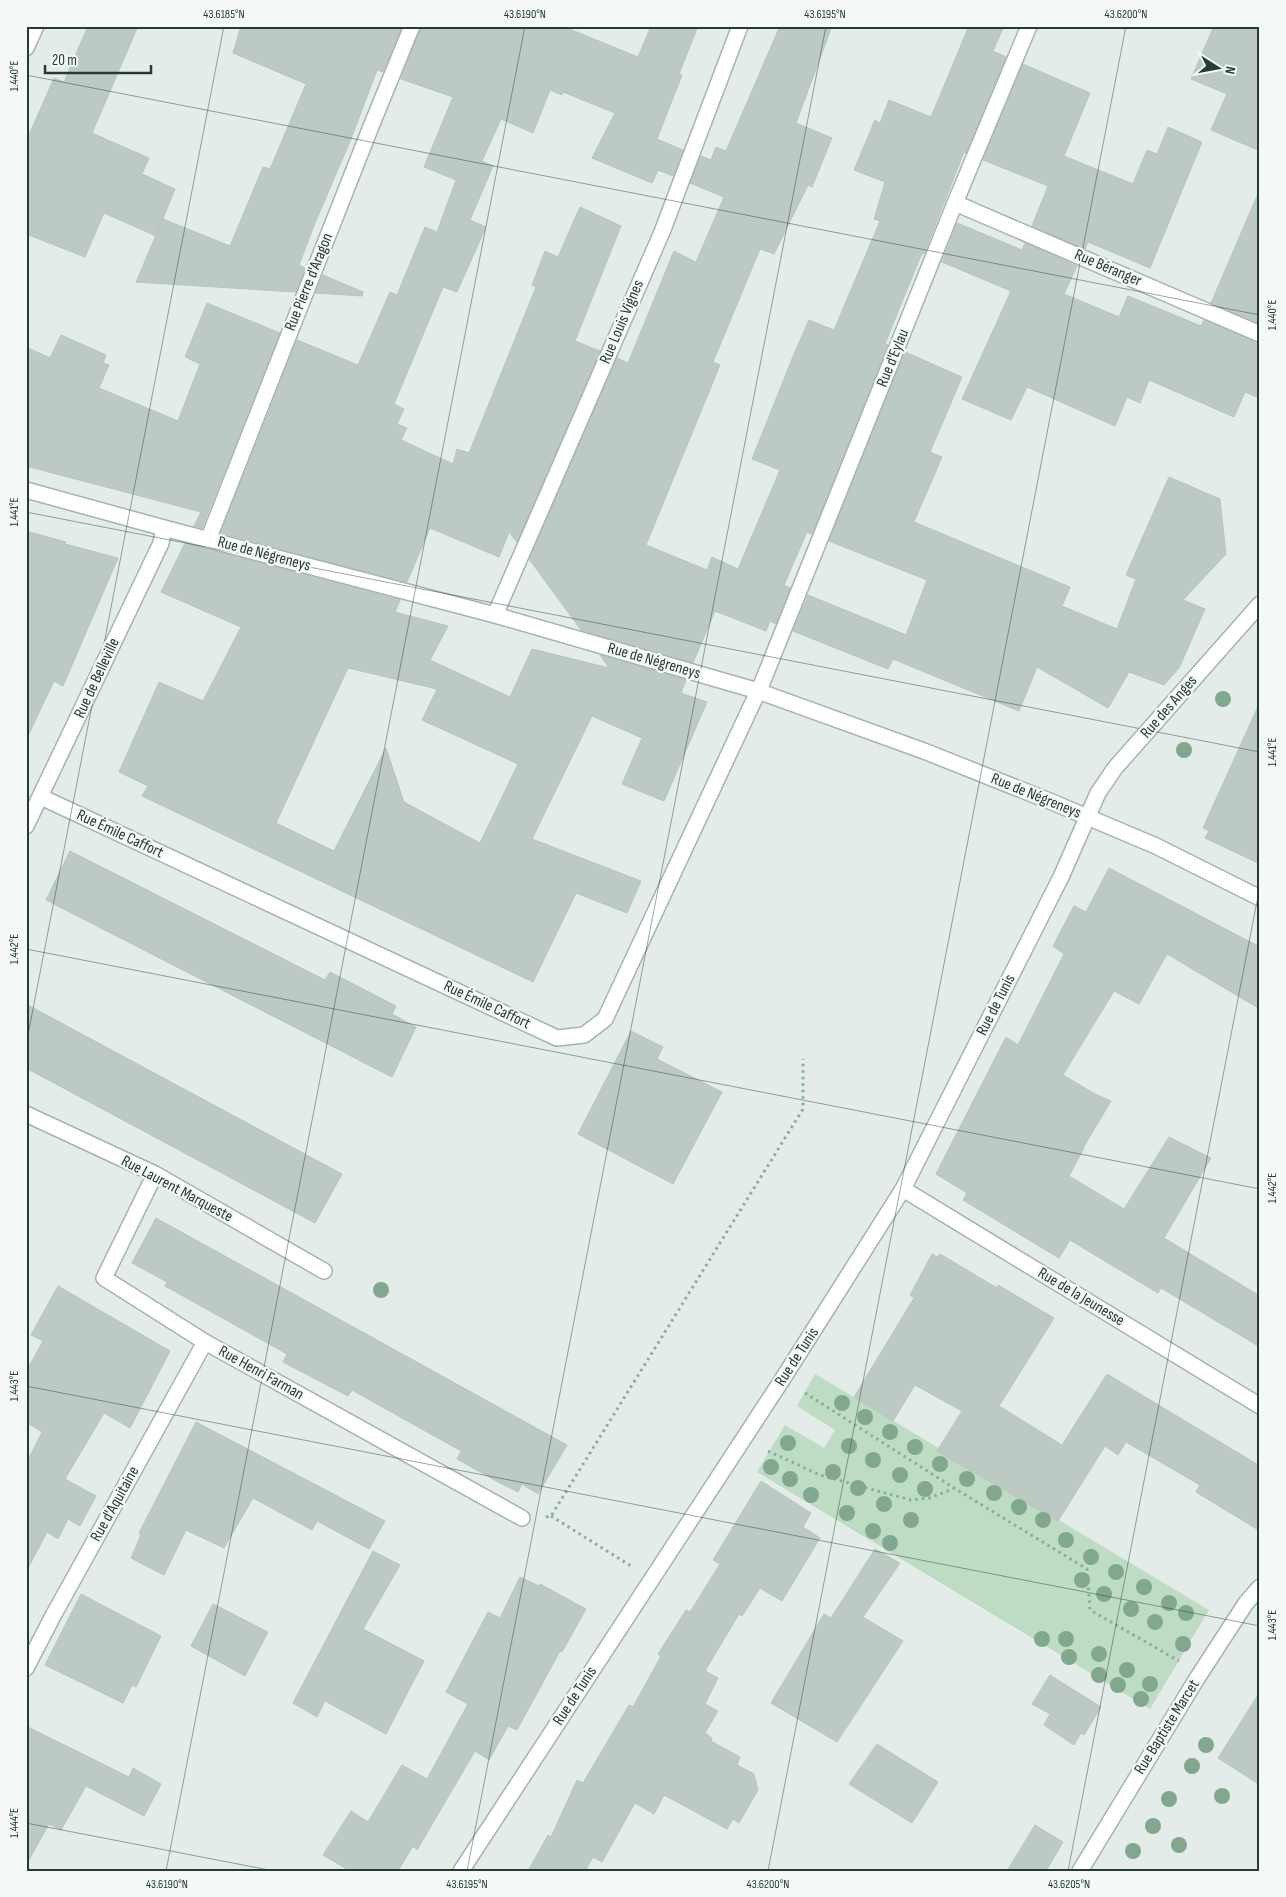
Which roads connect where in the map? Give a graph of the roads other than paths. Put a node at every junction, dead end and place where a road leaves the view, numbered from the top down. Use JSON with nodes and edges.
{"nodes":[{"id":1,"x":36,"y":26,"type":"edge"},
{"id":2,"x":412,"y":26,"type":"edge"},
{"id":3,"x":740,"y":26,"type":"edge"},
{"id":4,"x":1029,"y":26,"type":"edge"},
{"id":5,"x":26,"y":48,"type":"edge"},
{"id":6,"x":955,"y":203,"type":"junction"},
{"id":7,"x":1260,"y":334,"type":"edge"},
{"id":8,"x":26,"y":490,"type":"edge"},
{"id":9,"x":164,"y":528,"type":"junction"},
{"id":10,"x":208,"y":540,"type":"junction"},
{"id":11,"x":1260,"y":604,"type":"edge"},
{"id":12,"x":495,"y":615,"type":"junction"},
{"id":13,"x":758,"y":691,"type":"junction"},
{"id":14,"x":41,"y":797,"type":"junction"},
{"id":15,"x":1087,"y":817,"type":"junction"},
{"id":16,"x":26,"y":826,"type":"edge"},
{"id":17,"x":1260,"y":898,"type":"edge"},
{"id":18,"x":26,"y":1114,"type":"edge"},
{"id":19,"x":155,"y":1174,"type":"junction"},
{"id":20,"x":903,"y":1189,"type":"junction"},
{"id":21,"x":324,"y":1271,"type":"dead end"},
{"id":22,"x":206,"y":1342,"type":"junction"},
{"id":23,"x":1260,"y":1406,"type":"edge"},
{"id":24,"x":522,"y":1518,"type":"road end"},
{"id":25,"x":1260,"y":1587,"type":"edge"},
{"id":26,"x":26,"y":1668,"type":"edge"},
{"id":27,"x":461,"y":1871,"type":"edge"},
{"id":28,"x":1080,"y":1871,"type":"edge"}],
"edges":[{"from":1,"to":5,"type":"street"},
{"from":2,"to":10,"type":"street","name":"Rue Pierre d'Aragon"},
{"from":3,"to":12,"type":"street","name":"Rue Louis Vignes"},
{"from":4,"to":6,"type":"street","name":"Rue d'Eylau"},
{"from":6,"to":7,"type":"street","name":"Rue Béranger"},
{"from":6,"to":13,"type":"street","name":"Rue d'Eylau"},
{"from":8,"to":9,"type":"street","name":"Rue de Négreneys"},
{"from":9,"to":10,"type":"street","name":"Rue de Négreneys"},
{"from":9,"to":14,"type":"street","name":"Rue de Belleville"},
{"from":10,"to":12,"type":"street","name":"Rue de Négreneys"},
{"from":11,"to":15,"type":"street","name":"Rue des Anges"},
{"from":12,"to":13,"type":"street","name":"Rue de Négreneys"},
{"from":13,"to":14,"type":"street","name":"Rue Émile Caffort"},
{"from":13,"to":15,"type":"street","name":"Rue de Négreneys"},
{"from":14,"to":16,"type":"street","name":"Rue de Belleville"},
{"from":15,"to":17,"type":"street","name":"Rue de Négreneys"},
{"from":15,"to":20,"type":"street","name":"Rue de Tunis"},
{"from":18,"to":19,"type":"street","name":"Rue Laurent Marqueste"},
{"from":19,"to":21,"type":"street","name":"Rue Laurent Marqueste"},
{"from":19,"to":22,"type":"street","name":"Rue Henri Farman"},
{"from":20,"to":23,"type":"street","name":"Rue de la Jeunesse"},
{"from":20,"to":27,"type":"street","name":"Rue de Tunis"},
{"from":22,"to":24,"type":"street","name":"Rue Henri Farman"},
{"from":22,"to":26,"type":"street","name":"Rue d'Aquitaine"},
{"from":25,"to":28,"type":"street","name":"Rue Baptiste Marcet"}]}
